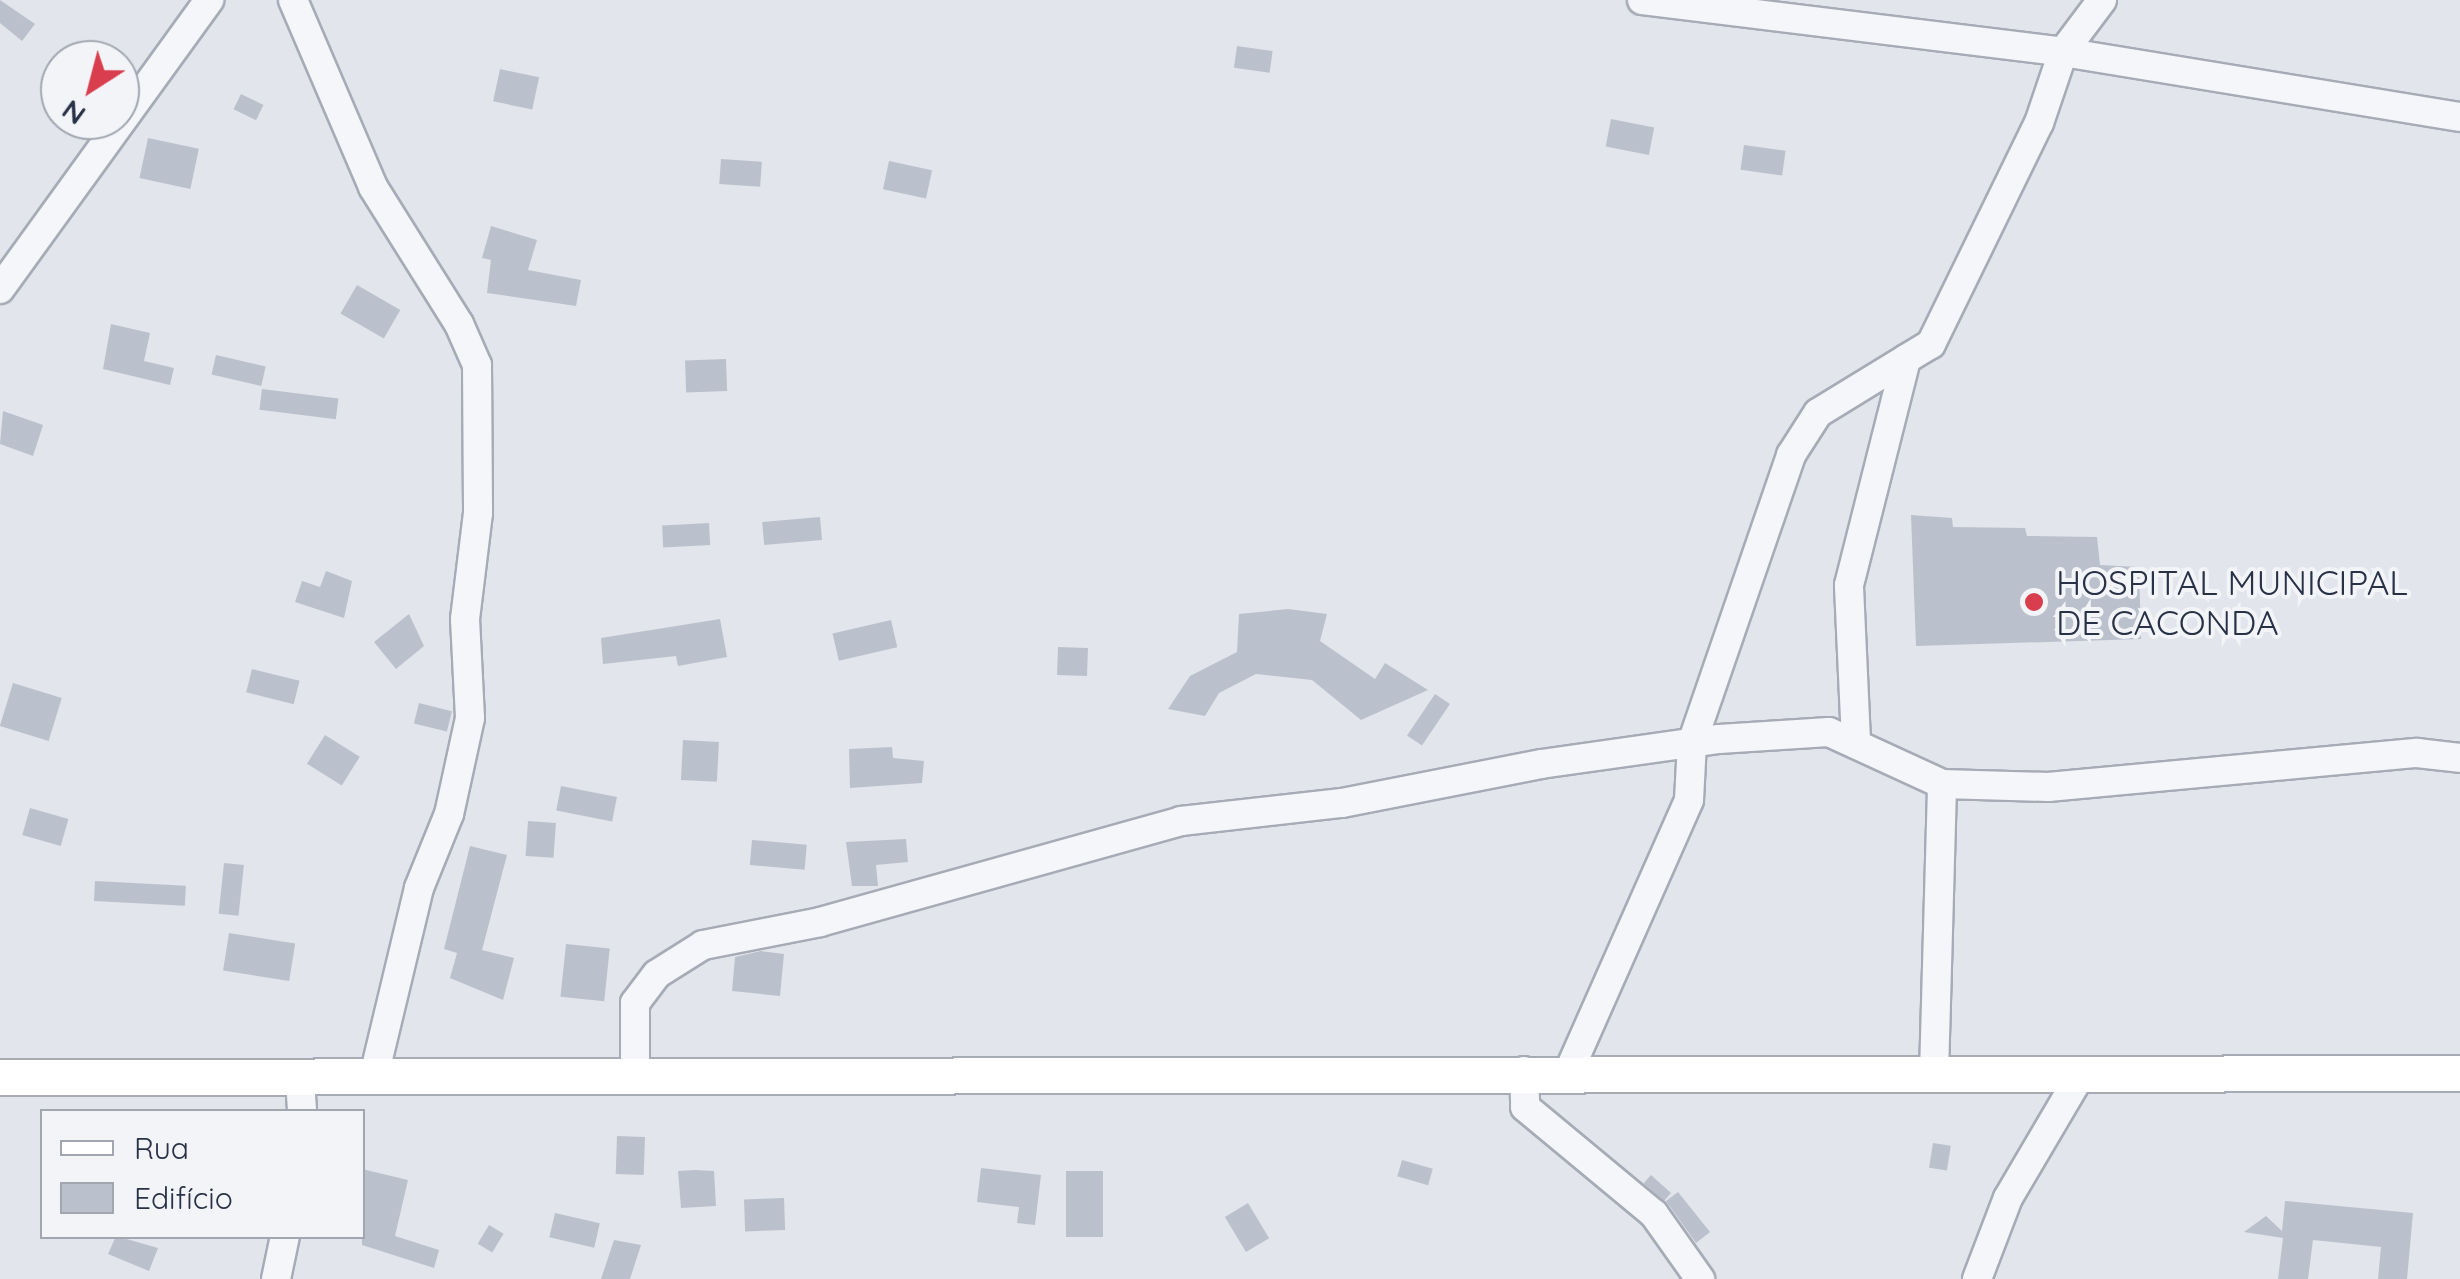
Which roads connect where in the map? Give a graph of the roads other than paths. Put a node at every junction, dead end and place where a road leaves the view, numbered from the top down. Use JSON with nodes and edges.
{"nodes":[{"id":1,"x":209,"y":0,"type":"edge"},
{"id":2,"x":293,"y":0,"type":"edge"},
{"id":3,"x":1642,"y":0,"type":"edge"},
{"id":4,"x":2102,"y":0,"type":"edge"},
{"id":5,"x":2063,"y":52,"type":"junction"},
{"id":6,"x":2460,"y":116,"type":"edge"},
{"id":7,"x":0,"y":288,"type":"edge"},
{"id":8,"x":1906,"y":359,"type":"junction"},
{"id":9,"x":1856,"y":741,"type":"junction"},
{"id":10,"x":1692,"y":743,"type":"junction"},
{"id":11,"x":2460,"y":758,"type":"edge"},
{"id":12,"x":1942,"y":784,"type":"junction"},
{"id":13,"x":1524,"y":1070,"type":"junction"},
{"id":14,"x":1568,"y":1070,"type":"junction"},
{"id":15,"x":2460,"y":1073,"type":"edge"},
{"id":16,"x":1934,"y":1074,"type":"junction"},
{"id":17,"x":2081,"y":1074,"type":"junction"},
{"id":18,"x":374,"y":1075,"type":"junction"},
{"id":19,"x":635,"y":1075,"type":"junction"},
{"id":20,"x":0,"y":1077,"type":"edge"},
{"id":21,"x":301,"y":1096,"type":"edge"},
{"id":22,"x":284,"y":1239,"type":"edge"},
{"id":23,"x":276,"y":1279,"type":"edge"},
{"id":24,"x":1700,"y":1279,"type":"edge"},
{"id":25,"x":1976,"y":1279,"type":"edge"}],
"edges":[{"from":1,"to":7,"type":"street"},
{"from":2,"to":18,"type":"street"},
{"from":3,"to":5,"type":"street"},
{"from":4,"to":5,"type":"street"},
{"from":5,"to":6,"type":"street"},
{"from":5,"to":8,"type":"street"},
{"from":8,"to":9,"type":"street"},
{"from":8,"to":10,"type":"street"},
{"from":9,"to":10,"type":"street"},
{"from":9,"to":12,"type":"street"},
{"from":10,"to":14,"type":"street"},
{"from":10,"to":19,"type":"street"},
{"from":11,"to":12,"type":"street"},
{"from":12,"to":16,"type":"street"},
{"from":13,"to":14,"type":"main road"},
{"from":13,"to":19,"type":"main road"},
{"from":13,"to":24,"type":"street"},
{"from":14,"to":16,"type":"main road"},
{"from":15,"to":17,"type":"main road"},
{"from":16,"to":17,"type":"main road"},
{"from":17,"to":25,"type":"street"},
{"from":18,"to":19,"type":"main road"},
{"from":18,"to":21,"type":"main road"},
{"from":20,"to":21,"type":"main road"},
{"from":22,"to":23,"type":"street"}]}
